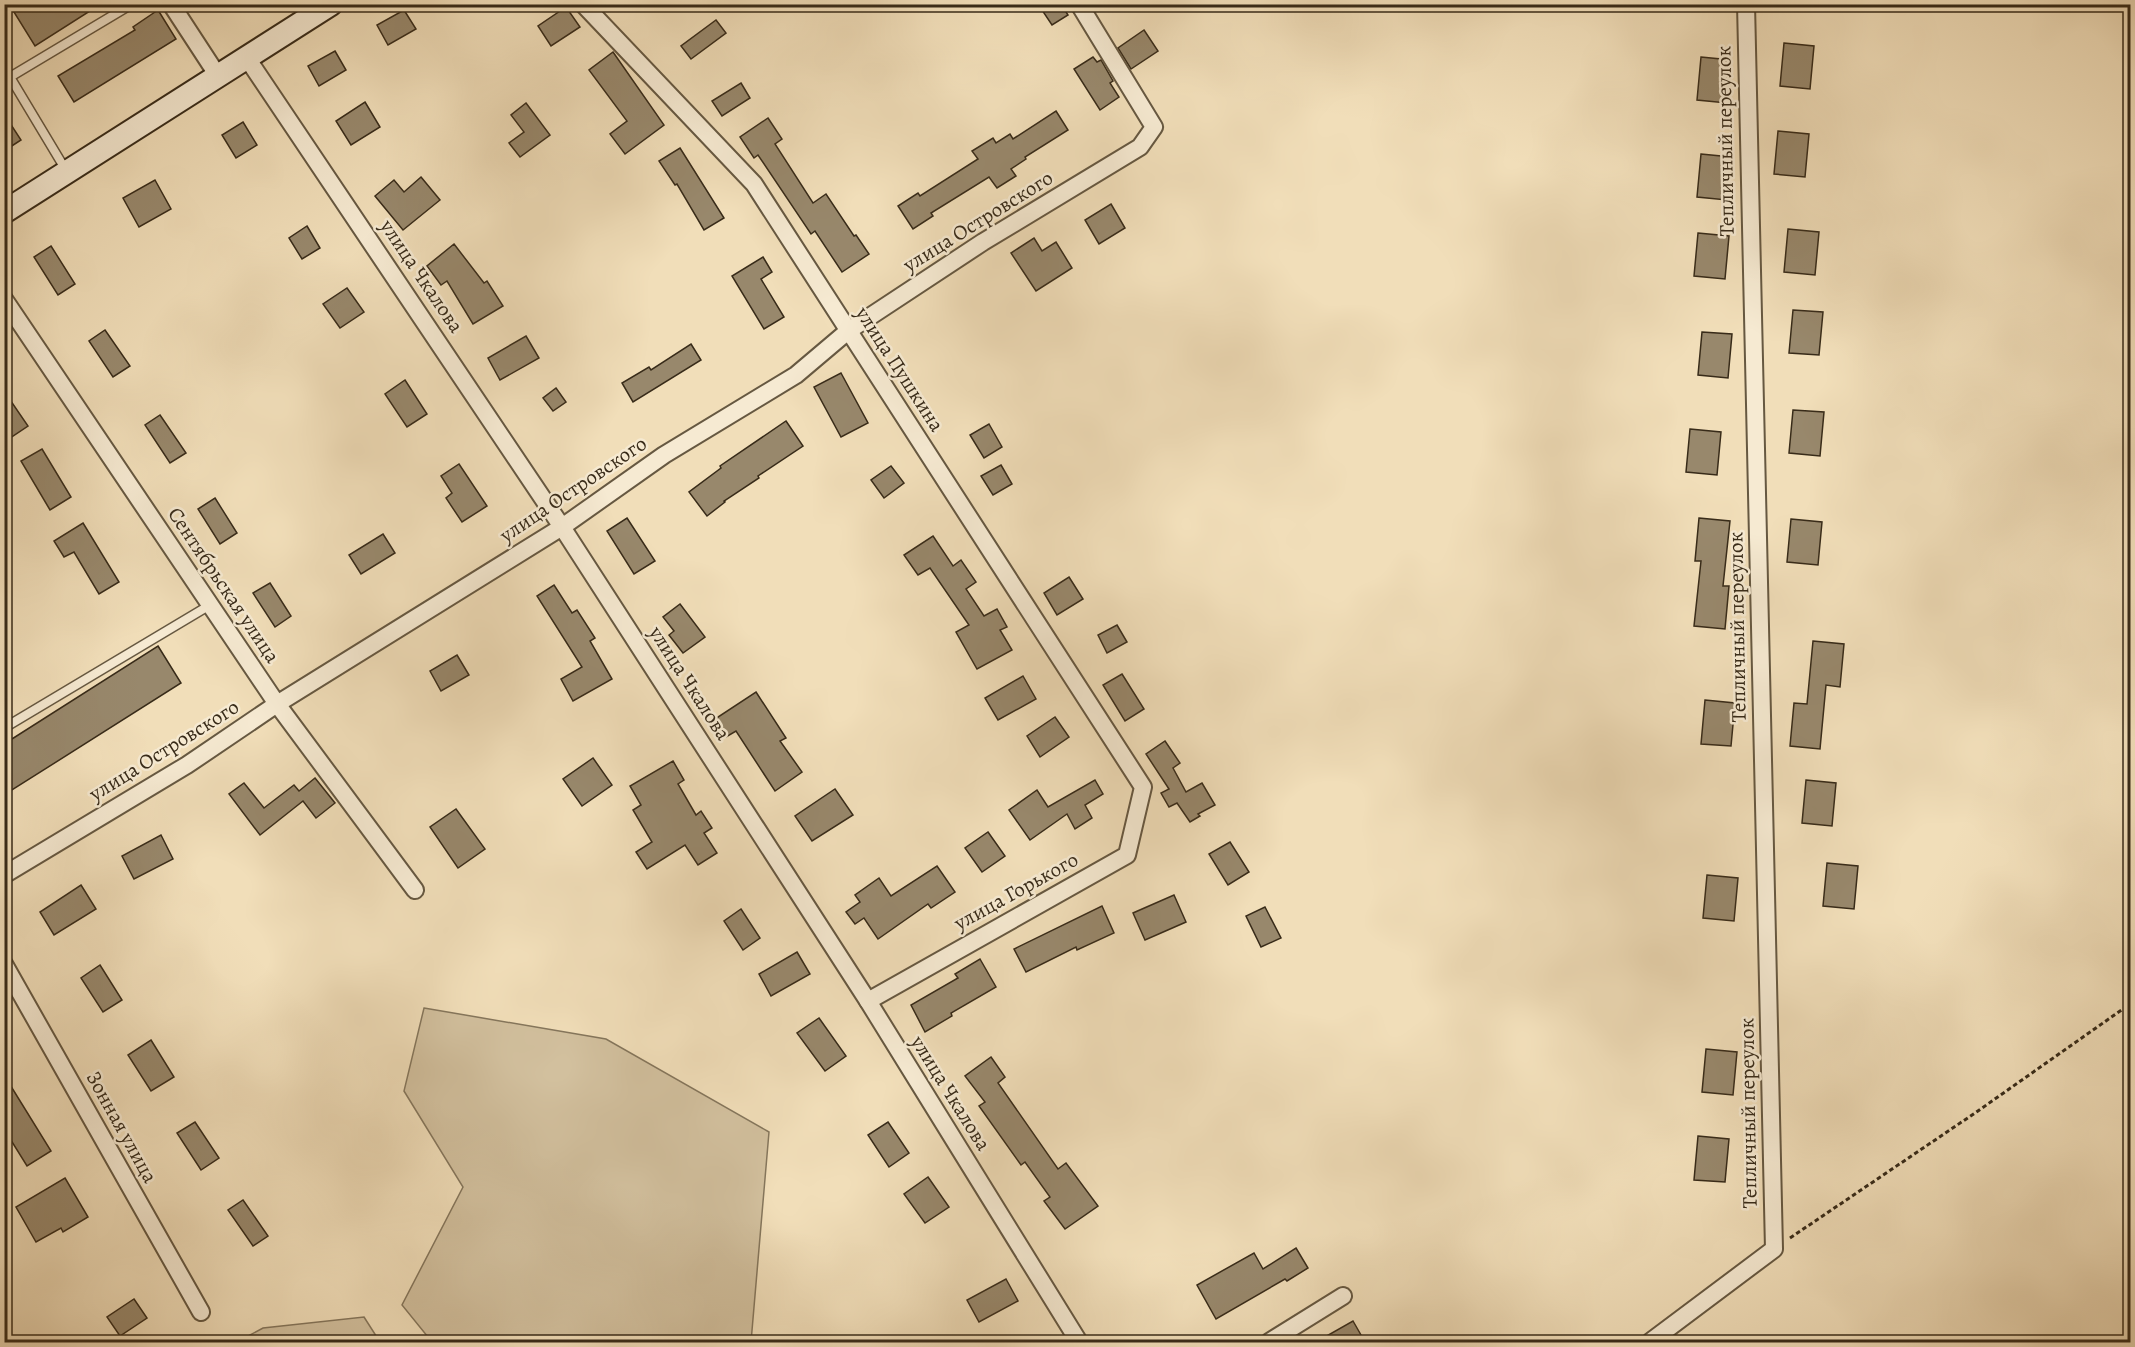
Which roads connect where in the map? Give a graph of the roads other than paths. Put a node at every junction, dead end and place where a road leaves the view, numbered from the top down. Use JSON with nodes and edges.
{"nodes":[{"id":1,"x":132,"y":4,"type":"edge"},
{"id":2,"x":171,"y":4,"type":"edge"},
{"id":3,"x":331,"y":4,"type":"edge"},
{"id":4,"x":583,"y":4,"type":"edge"},
{"id":5,"x":1079,"y":4,"type":"edge"},
{"id":6,"x":1746,"y":4,"type":"edge"},
{"id":7,"x":247,"y":58,"type":"junction"},
{"id":8,"x":218,"y":76,"type":"junction"},
{"id":9,"x":67,"y":172,"type":"junction"},
{"id":10,"x":4,"y":212,"type":"edge"},
{"id":11,"x":4,"y":299,"type":"edge"},
{"id":12,"x":848,"y":331,"type":"junction"},
{"id":13,"x":562,"y":527,"type":"junction"},
{"id":14,"x":210,"y":605,"type":"junction"},
{"id":15,"x":277,"y":704,"type":"junction"},
{"id":16,"x":4,"y":728,"type":"edge"},
{"id":17,"x":1143,"y":787,"type":"joint"},
{"id":18,"x":4,"y":874,"type":"edge"},
{"id":19,"x":416,"y":891,"type":"dead end"},
{"id":20,"x":4,"y":964,"type":"edge"},
{"id":21,"x":868,"y":1001,"type":"junction"},
{"id":22,"x":1343,"y":1296,"type":"dead end"},
{"id":23,"x":201,"y":1312,"type":"dead end"},
{"id":24,"x":1079,"y":1342,"type":"edge"},
{"id":25,"x":1269,"y":1342,"type":"edge"},
{"id":26,"x":1650,"y":1342,"type":"edge"}],
"edges":[{"from":1,"to":9,"type":"lane"},
{"from":2,"to":8,"type":"street"},
{"from":3,"to":7,"type":"street"},
{"from":4,"to":12,"type":"street","name":"улица Пушкина"},
{"from":5,"to":12,"type":"street","name":"улица Островского"},
{"from":6,"to":26,"type":"street","name":"Тепличный переулок"},
{"from":7,"to":8,"type":"street"},
{"from":7,"to":13,"type":"street","name":"улица Чкалова"},
{"from":8,"to":9,"type":"street"},
{"from":9,"to":10,"type":"street"},
{"from":11,"to":14,"type":"street","name":"Сентябрьская улица"},
{"from":12,"to":13,"type":"street","name":"улица Островского"},
{"from":12,"to":17,"type":"street","name":"улица Пушкина"},
{"from":13,"to":15,"type":"street","name":"улица Островского"},
{"from":13,"to":21,"type":"street","name":"улица Чкалова"},
{"from":14,"to":15,"type":"street","name":"Сентябрьская улица"},
{"from":14,"to":16,"type":"lane"},
{"from":15,"to":18,"type":"street","name":"улица Островского"},
{"from":15,"to":19,"type":"street","name":"Сентябрьская улица"},
{"from":17,"to":21,"type":"street","name":"улица Горького"},
{"from":20,"to":23,"type":"street","name":"Зонная улица"},
{"from":21,"to":24,"type":"street","name":"улица Чкалова"},
{"from":22,"to":25,"type":"street"}]}
